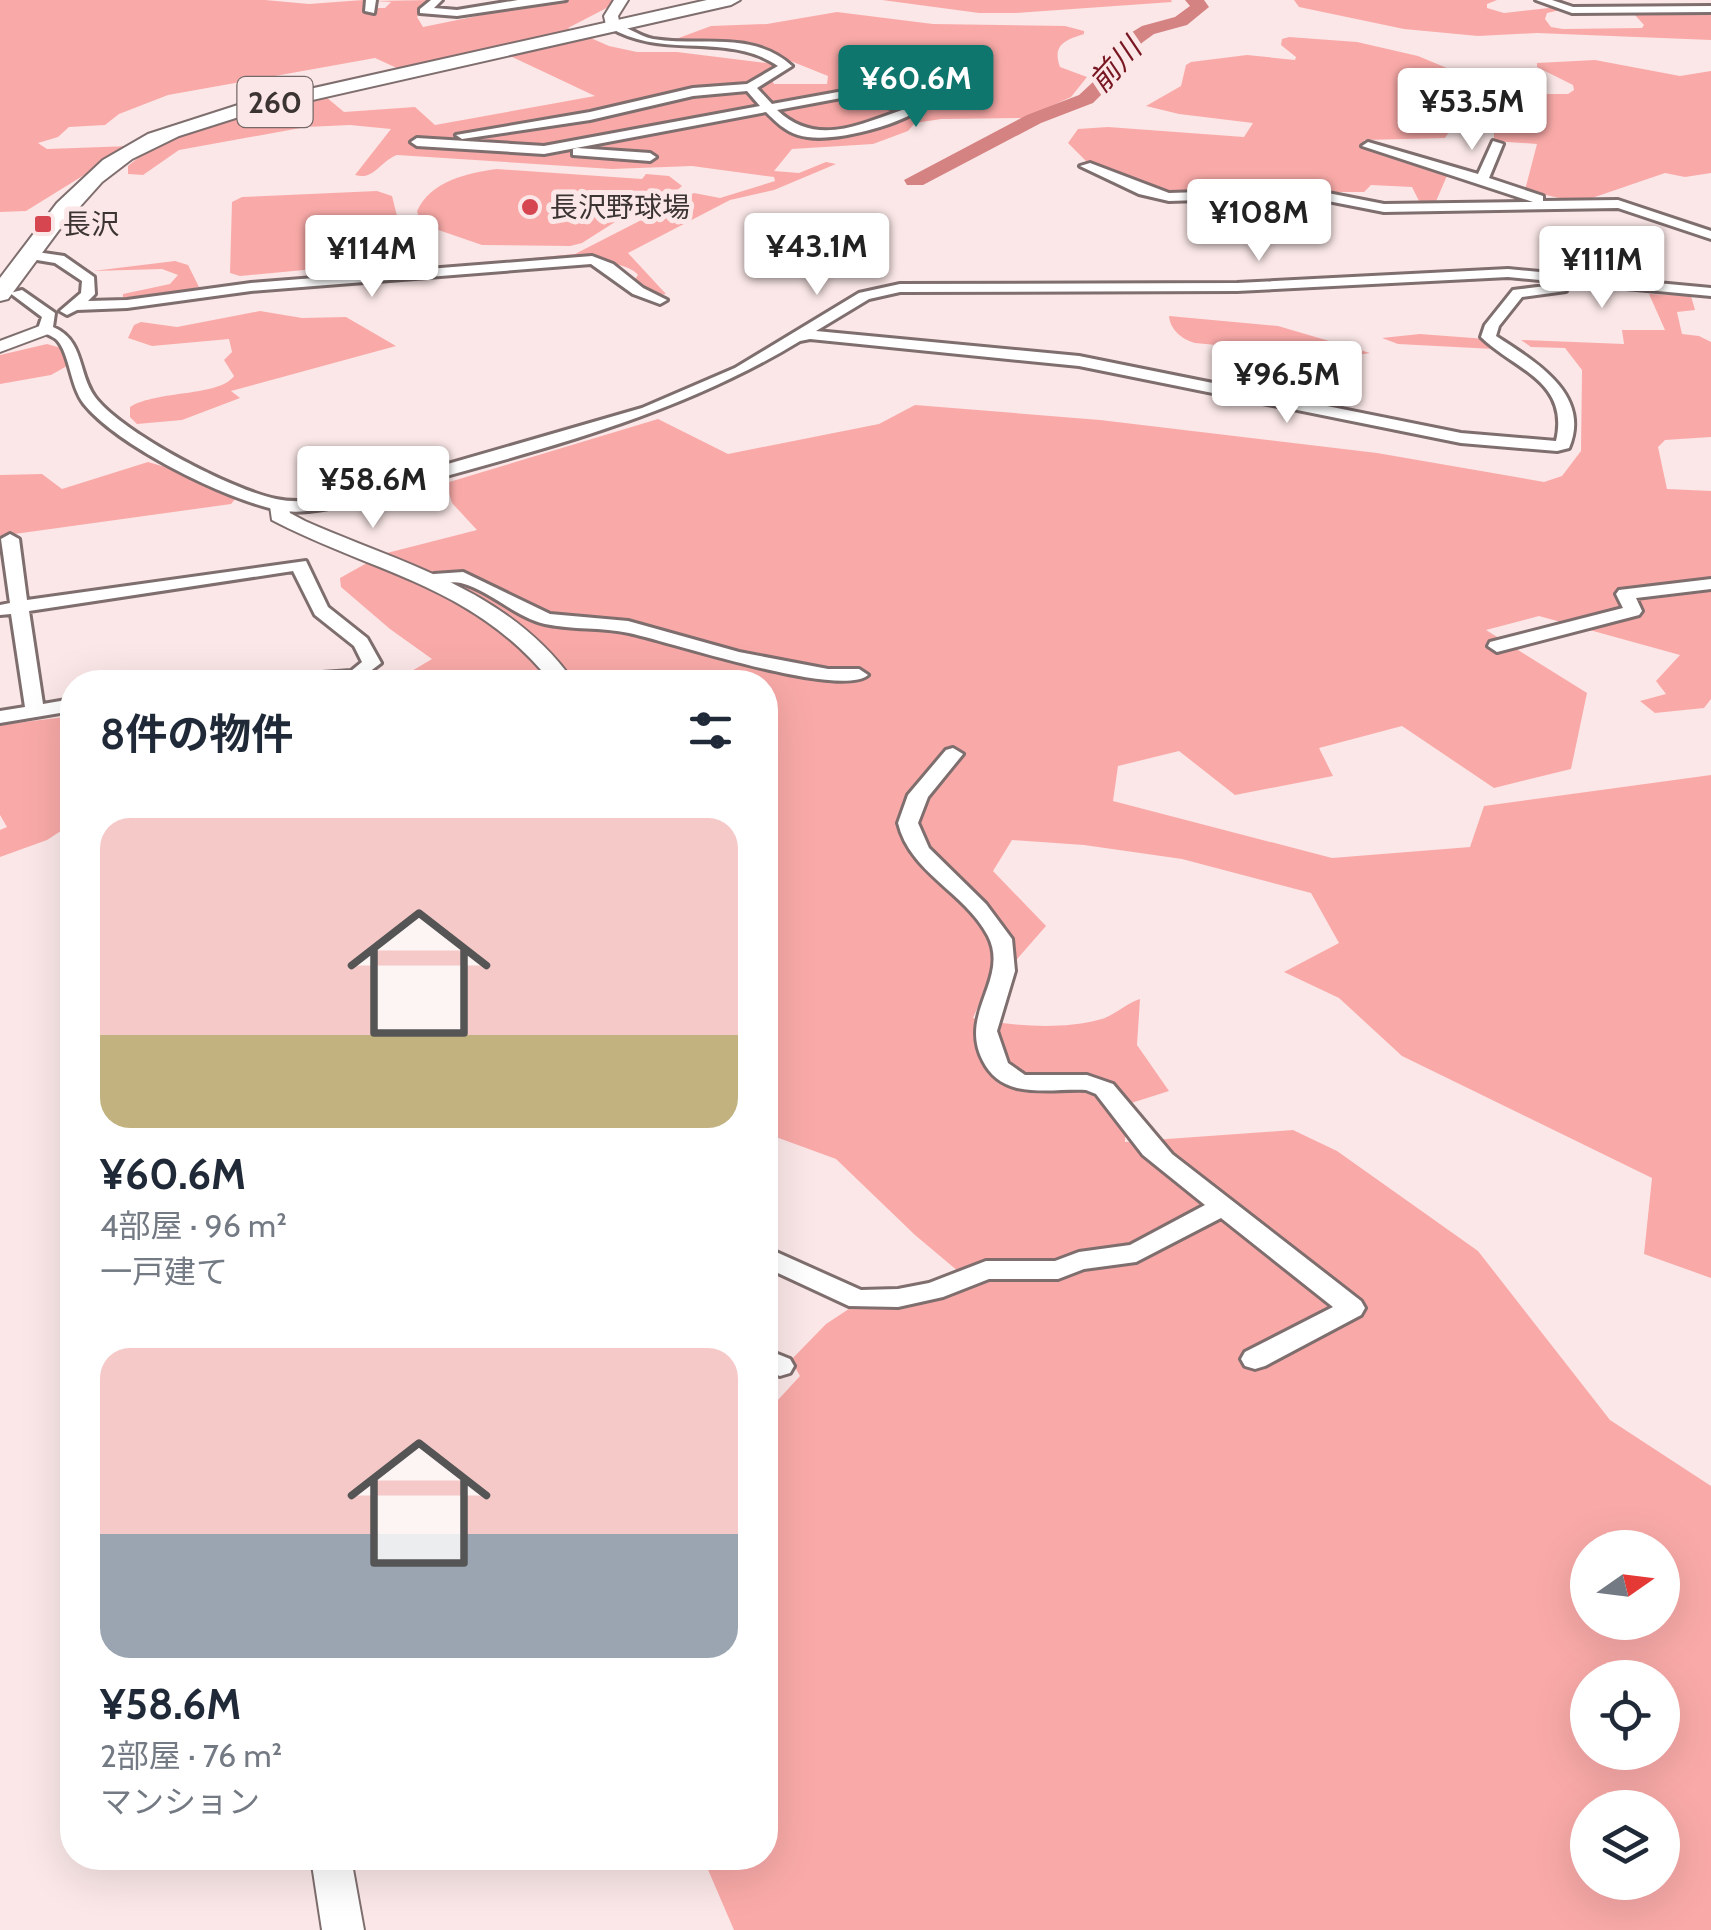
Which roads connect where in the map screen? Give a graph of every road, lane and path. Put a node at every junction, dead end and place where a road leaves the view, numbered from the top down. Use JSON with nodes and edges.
{"nodes":[{"id":1,"x":437,"y":0,"type":"edge"},
{"id":2,"x":561,"y":0,"type":"edge"},
{"id":3,"x":621,"y":0,"type":"edge"},
{"id":4,"x":732,"y":0,"type":"edge"},
{"id":5,"x":1541,"y":0,"type":"edge"},
{"id":6,"x":1711,"y":10,"type":"edge"},
{"id":7,"x":613,"y":25,"type":"junction"},
{"id":8,"x":750,"y":86,"type":"junction"},
{"id":9,"x":770,"y":108,"type":"junction"},
{"id":10,"x":700,"y":121,"type":"junction"},
{"id":11,"x":714,"y":138,"type":"dead end"},
{"id":12,"x":1496,"y":144,"type":"dead end"},
{"id":13,"x":1368,"y":146,"type":"dead end"},
{"id":14,"x":544,"y":150,"type":"junction"},
{"id":15,"x":650,"y":157,"type":"dead end"},
{"id":16,"x":1086,"y":166,"type":"dead end"},
{"id":17,"x":1482,"y":180,"type":"junction"},
{"id":18,"x":1560,"y":207,"type":"junction"},
{"id":19,"x":1711,"y":235,"type":"edge"},
{"id":20,"x":30,"y":255,"type":"junction"},
{"id":21,"x":1669,"y":288,"type":"junction"},
{"id":22,"x":1711,"y":292,"type":"edge"},
{"id":23,"x":9,"y":293,"type":"edge"},
{"id":24,"x":660,"y":300,"type":"dead end"},
{"id":25,"x":76,"y":306,"type":"junction"},
{"id":26,"x":47,"y":322,"type":"junction"},
{"id":27,"x":796,"y":337,"type":"junction"},
{"id":28,"x":0,"y":347,"type":"edge"},
{"id":29,"x":280,"y":506,"type":"junction"},
{"id":30,"x":10,"y":539,"type":"dead end"},
{"id":31,"x":434,"y":580,"type":"junction"},
{"id":32,"x":1711,"y":584,"type":"edge"},
{"id":33,"x":21,"y":607,"type":"junction"},
{"id":34,"x":0,"y":610,"type":"edge"},
{"id":35,"x":1498,"y":646,"type":"dead end"},
{"id":36,"x":363,"y":670,"type":"edge"},
{"id":37,"x":554,"y":670,"type":"edge"},
{"id":38,"x":859,"y":676,"type":"dead end"},
{"id":39,"x":60,"y":707,"type":"edge"},
{"id":40,"x":35,"y":711,"type":"junction"},
{"id":41,"x":0,"y":717,"type":"edge"},
{"id":42,"x":953,"y":754,"type":"dead end"},
{"id":43,"x":1223,"y":1206,"type":"junction"},
{"id":44,"x":778,"y":1262,"type":"edge"},
{"id":45,"x":1254,"y":1359,"type":"dead end"},
{"id":46,"x":332,"y":1870,"type":"edge"},
{"id":47,"x":342,"y":1930,"type":"edge"}],
"edges":[{"from":1,"to":2,"type":"street"},
{"from":3,"to":7,"type":"street"},
{"from":4,"to":7,"type":"highway","number":"260"},
{"from":5,"to":6,"type":"street"},
{"from":7,"to":8,"type":"street"},
{"from":7,"to":20,"type":"highway","number":"260"},
{"from":8,"to":9,"type":"street"},
{"from":8,"to":14,"type":"street"},
{"from":9,"to":9,"type":"street"},
{"from":9,"to":10,"type":"street"},
{"from":10,"to":11,"type":"street"},
{"from":10,"to":14,"type":"street"},
{"from":12,"to":17,"type":"street"},
{"from":13,"to":17,"type":"street"},
{"from":14,"to":15,"type":"street"},
{"from":16,"to":18,"type":"street"},
{"from":17,"to":18,"type":"street"},
{"from":18,"to":19,"type":"street"},
{"from":20,"to":23,"type":"highway","number":"260"},
{"from":20,"to":25,"type":"street"},
{"from":21,"to":22,"type":"street"},
{"from":21,"to":27,"type":"street"},
{"from":21,"to":27,"type":"street"},
{"from":23,"to":26,"type":"street"},
{"from":24,"to":25,"type":"street"},
{"from":25,"to":26,"type":"street"},
{"from":26,"to":28,"type":"street"},
{"from":26,"to":29,"type":"street"},
{"from":27,"to":29,"type":"street"},
{"from":29,"to":31,"type":"street"},
{"from":30,"to":33,"type":"street"},
{"from":31,"to":37,"type":"street"},
{"from":31,"to":38,"type":"street"},
{"from":32,"to":35,"type":"street"},
{"from":33,"to":34,"type":"street"},
{"from":33,"to":36,"type":"street"},
{"from":33,"to":40,"type":"street"},
{"from":39,"to":40,"type":"street"},
{"from":40,"to":41,"type":"street"},
{"from":42,"to":43,"type":"street"},
{"from":43,"to":44,"type":"street"},
{"from":43,"to":45,"type":"street"},
{"from":46,"to":47,"type":"street"}]}
